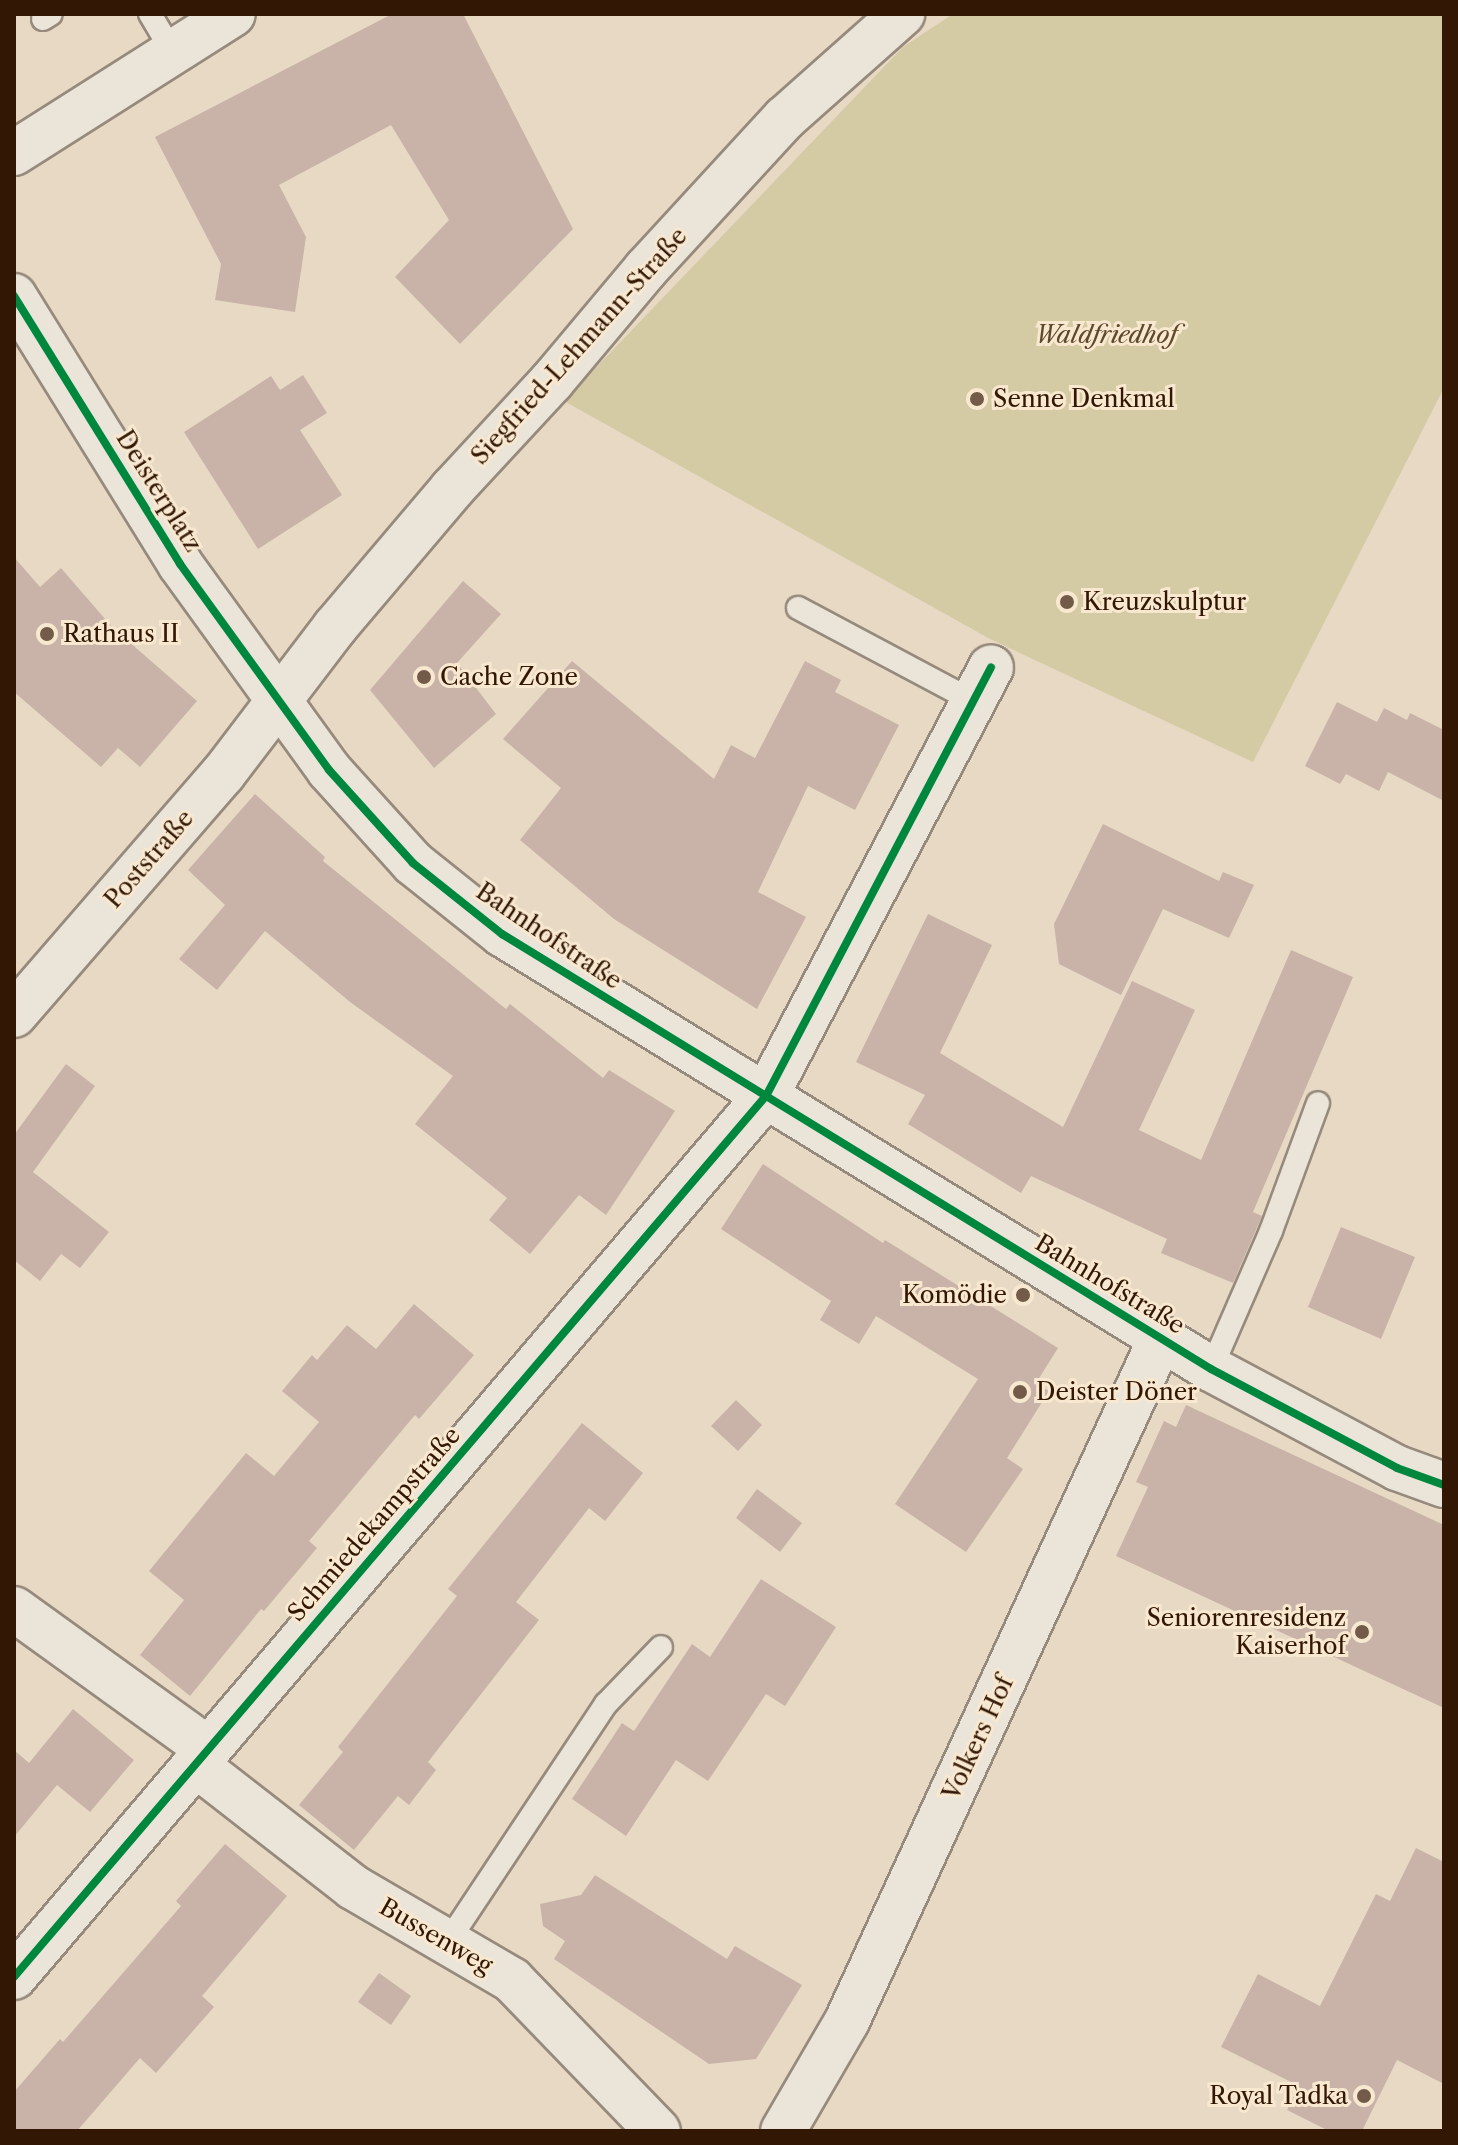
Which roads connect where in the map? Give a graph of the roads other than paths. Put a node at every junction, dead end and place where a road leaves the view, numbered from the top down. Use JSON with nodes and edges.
{"nodes":[{"id":1,"x":150,"y":14,"type":"edge"},
{"id":2,"x":233,"y":14,"type":"edge"},
{"id":3,"x":902,"y":14,"type":"edge"},
{"id":4,"x":172,"y":51,"type":"junction"},
{"id":5,"x":14,"y":153,"type":"edge"},
{"id":6,"x":14,"y":296,"type":"edge"},
{"id":7,"x":798,"y":608,"type":"dead end"},
{"id":8,"x":982,"y":684,"type":"joint"},
{"id":9,"x":280,"y":700,"type":"junction"},
{"id":10,"x":14,"y":1015,"type":"edge"},
{"id":11,"x":766,"y":1096,"type":"junction"},
{"id":12,"x":1318,"y":1103,"type":"dead end"},
{"id":13,"x":1161,"y":1338,"type":"junction"},
{"id":14,"x":1211,"y":1369,"type":"junction"},
{"id":15,"x":1444,"y":1485,"type":"edge"},
{"id":16,"x":14,"y":1609,"type":"edge"},
{"id":17,"x":661,"y":1647,"type":"dead end"},
{"id":18,"x":201,"y":1757,"type":"junction"},
{"id":19,"x":447,"y":1943,"type":"junction"},
{"id":20,"x":14,"y":1977,"type":"edge"},
{"id":21,"x":658,"y":2131,"type":"edge"},
{"id":22,"x":783,"y":2131,"type":"edge"}],
"edges":[{"from":1,"to":4,"type":"lane"},
{"from":2,"to":4,"type":"street"},
{"from":3,"to":9,"type":"street","name":"Siegfried-Lehmann-Straße"},
{"from":4,"to":5,"type":"street"},
{"from":6,"to":9,"type":"street","name":"Deisterplatz"},
{"from":7,"to":8,"type":"lane"},
{"from":8,"to":11,"type":"street"},
{"from":9,"to":10,"type":"street","name":"Poststraße"},
{"from":9,"to":11,"type":"street","name":"Bahnhofstraße"},
{"from":11,"to":13,"type":"street","name":"Bahnhofstraße"},
{"from":11,"to":18,"type":"street","name":"Schmiedekampstraße"},
{"from":12,"to":14,"type":"lane"},
{"from":13,"to":14,"type":"street","name":"Bahnhofstraße"},
{"from":13,"to":22,"type":"street","name":"Volkers Hof"},
{"from":14,"to":15,"type":"street","name":"Bahnhofstraße"},
{"from":16,"to":18,"type":"street","name":"Bussenweg"},
{"from":17,"to":19,"type":"lane"},
{"from":18,"to":19,"type":"street","name":"Bussenweg"},
{"from":18,"to":20,"type":"street","name":"Schmiedekampstraße"},
{"from":19,"to":21,"type":"street","name":"Bussenweg"}]}
